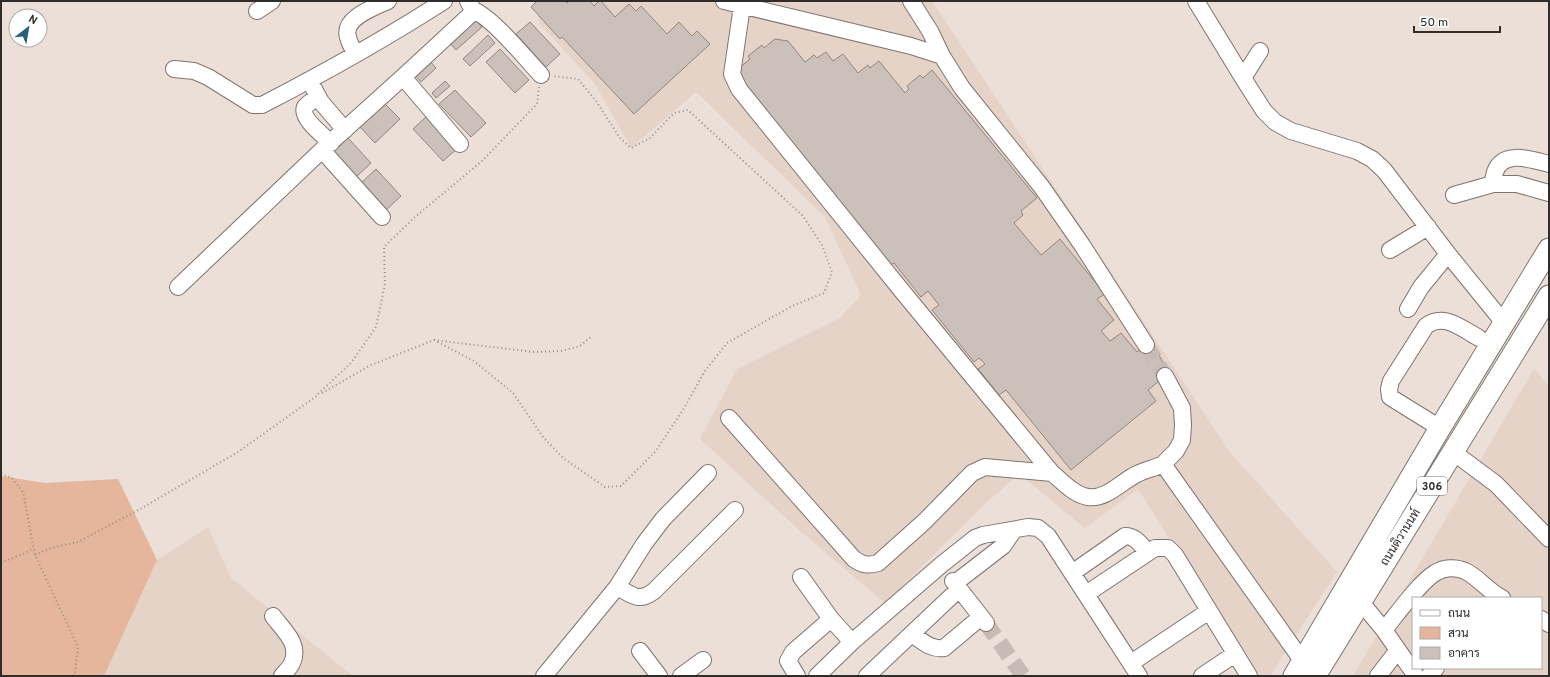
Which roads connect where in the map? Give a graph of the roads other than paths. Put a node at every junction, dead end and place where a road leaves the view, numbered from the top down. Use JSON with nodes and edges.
{"nodes":[{"id":1,"x":272,"y":1,"type":"edge"},
{"id":2,"x":388,"y":1,"type":"edge"},
{"id":3,"x":444,"y":1,"type":"edge"},
{"id":4,"x":724,"y":1,"type":"edge"},
{"id":5,"x":911,"y":1,"type":"edge"},
{"id":6,"x":1196,"y":1,"type":"edge"},
{"id":7,"x":471,"y":6,"type":"edge"},
{"id":8,"x":742,"y":6,"type":"junction"},
{"id":9,"x":257,"y":11,"type":"dead end"},
{"id":10,"x":1260,"y":50,"type":"dead end"},
{"id":11,"x":356,"y":54,"type":"junction"},
{"id":12,"x":942,"y":56,"type":"junction"},
{"id":13,"x":174,"y":69,"type":"dead end"},
{"id":14,"x":541,"y":75,"type":"road end"},
{"id":15,"x":404,"y":77,"type":"junction"},
{"id":16,"x":1243,"y":78,"type":"junction"},
{"id":17,"x":310,"y":80,"type":"junction"},
{"id":18,"x":318,"y":97,"type":"junction"},
{"id":19,"x":345,"y":130,"type":"junction"},
{"id":20,"x":460,"y":144,"type":"dead end"},
{"id":21,"x":326,"y":146,"type":"junction"},
{"id":22,"x":1549,"y":164,"type":"edge"},
{"id":23,"x":1493,"y":184,"type":"junction"},
{"id":24,"x":1549,"y":193,"type":"edge"},
{"id":25,"x":1454,"y":195,"type":"dead end"},
{"id":26,"x":382,"y":217,"type":"dead end"},
{"id":27,"x":1428,"y":227,"type":"junction"},
{"id":28,"x":1549,"y":249,"type":"edge"},
{"id":29,"x":1390,"y":250,"type":"dead end"},
{"id":30,"x":1448,"y":254,"type":"junction"},
{"id":31,"x":178,"y":287,"type":"dead end"},
{"id":32,"x":1549,"y":296,"type":"edge"},
{"id":33,"x":1408,"y":309,"type":"dead end"},
{"id":34,"x":1504,"y":323,"type":"junction"},
{"id":35,"x":1526,"y":336,"type":"junction"},
{"id":36,"x":1479,"y":338,"type":"dead end"},
{"id":37,"x":1146,"y":345,"type":"tunnel mouth"},
{"id":38,"x":1166,"y":376,"type":"tunnel mouth"},
{"id":39,"x":729,"y":418,"type":"dead end"},
{"id":40,"x":1440,"y":428,"type":"junction"},
{"id":41,"x":1453,"y":452,"type":"junction"},
{"id":42,"x":1163,"y":464,"type":"junction"},
{"id":43,"x":708,"y":473,"type":"dead end"},
{"id":44,"x":1052,"y":473,"type":"junction"},
{"id":45,"x":735,"y":510,"type":"dead end"},
{"id":46,"x":1014,"y":530,"type":"junction"},
{"id":47,"x":1549,"y":539,"type":"edge"},
{"id":48,"x":1147,"y":552,"type":"junction"},
{"id":49,"x":941,"y":565,"type":"junction"},
{"id":50,"x":1072,"y":573,"type":"junction"},
{"id":51,"x":801,"y":577,"type":"dead end"},
{"id":52,"x":957,"y":586,"type":"junction"},
{"id":53,"x":617,"y":587,"type":"junction"},
{"id":54,"x":1086,"y":594,"type":"junction"},
{"id":55,"x":1498,"y":597,"type":"edge"},
{"id":56,"x":1360,"y":601,"type":"junction"},
{"id":57,"x":1209,"y":611,"type":"junction"},
{"id":58,"x":273,"y":616,"type":"dead end"},
{"id":59,"x":831,"y":619,"type":"junction"},
{"id":60,"x":1384,"y":630,"type":"junction"},
{"id":61,"x":912,"y":634,"type":"junction"},
{"id":62,"x":852,"y":642,"type":"junction"},
{"id":63,"x":1398,"y":650,"type":"junction"},
{"id":64,"x":640,"y":651,"type":"dead end"},
{"id":65,"x":1235,"y":654,"type":"junction"},
{"id":66,"x":703,"y":660,"type":"dead end"},
{"id":67,"x":1298,"y":667,"type":"edge"},
{"id":68,"x":1135,"y":670,"type":"edge"},
{"id":69,"x":282,"y":676,"type":"edge"},
{"id":70,"x":544,"y":676,"type":"edge"},
{"id":71,"x":659,"y":676,"type":"edge"},
{"id":72,"x":681,"y":676,"type":"edge"},
{"id":73,"x":798,"y":676,"type":"edge"},
{"id":74,"x":818,"y":676,"type":"edge"},
{"id":75,"x":867,"y":676,"type":"edge"},
{"id":76,"x":1202,"y":676,"type":"edge"},
{"id":77,"x":1249,"y":676,"type":"edge"},
{"id":78,"x":1289,"y":676,"type":"edge"},
{"id":79,"x":1315,"y":676,"type":"edge"},
{"id":80,"x":1378,"y":676,"type":"edge"},
{"id":81,"x":1416,"y":676,"type":"edge"}],
"edges":[{"from":1,"to":9,"type":"street"},
{"from":2,"to":11,"type":"street"},
{"from":3,"to":11,"type":"street"},
{"from":4,"to":8,"type":"street"},
{"from":5,"to":12,"type":"street"},
{"from":6,"to":16,"type":"street"},
{"from":7,"to":14,"type":"street"},
{"from":7,"to":15,"type":"street"},
{"from":8,"to":12,"type":"street"},
{"from":8,"to":44,"type":"street"},
{"from":10,"to":16,"type":"street"},
{"from":11,"to":17,"type":"street"},
{"from":12,"to":37,"type":"street"},
{"from":13,"to":17,"type":"street"},
{"from":15,"to":19,"type":"street"},
{"from":15,"to":20,"type":"street"},
{"from":16,"to":27,"type":"street"},
{"from":17,"to":18,"type":"street"},
{"from":18,"to":19,"type":"street"},
{"from":18,"to":21,"type":"street"},
{"from":19,"to":21,"type":"street"},
{"from":21,"to":26,"type":"street"},
{"from":21,"to":31,"type":"street"},
{"from":22,"to":23,"type":"street"},
{"from":23,"to":24,"type":"street"},
{"from":23,"to":25,"type":"street"},
{"from":27,"to":29,"type":"street"},
{"from":27,"to":30,"type":"street"},
{"from":28,"to":34,"type":"main road","name":"ถนนติวานนท์","number":"306"},
{"from":30,"to":33,"type":"street"},
{"from":30,"to":34,"type":"street"},
{"from":32,"to":35,"type":"main road","name":"ถนนติวานนท์","number":"306"},
{"from":34,"to":35,"type":"main road"},
{"from":34,"to":40,"type":"main road","name":"ถนนติวานนท์","number":"306"},
{"from":35,"to":41,"type":"main road","name":"ถนนติวานนท์","number":"306"},
{"from":36,"to":40,"type":"street"},
{"from":38,"to":42,"type":"street"},
{"from":39,"to":44,"type":"street"},
{"from":40,"to":67,"type":"main road","name":"ถนนติวานนท์","number":"306"},
{"from":41,"to":47,"type":"street"},
{"from":41,"to":56,"type":"main road","name":"ถนนติวานนท์","number":"306"},
{"from":42,"to":44,"type":"street"},
{"from":42,"to":67,"type":"street"},
{"from":43,"to":53,"type":"street"},
{"from":45,"to":53,"type":"street"},
{"from":46,"to":49,"type":"street"},
{"from":46,"to":50,"type":"street"},
{"from":46,"to":52,"type":"street"},
{"from":48,"to":50,"type":"street"},
{"from":48,"to":54,"type":"street"},
{"from":48,"to":57,"type":"street"},
{"from":49,"to":52,"type":"street"},
{"from":49,"to":62,"type":"street"},
{"from":50,"to":54,"type":"street"},
{"from":51,"to":59,"type":"street"},
{"from":52,"to":61,"type":"street"},
{"from":52,"to":61,"type":"street"},
{"from":53,"to":70,"type":"street"},
{"from":54,"to":68,"type":"street"},
{"from":55,"to":60,"type":"street"},
{"from":56,"to":60,"type":"street"},
{"from":56,"to":79,"type":"main road","name":"ถนนติวานนท์","number":"306"},
{"from":57,"to":65,"type":"street"},
{"from":57,"to":68,"type":"street"},
{"from":58,"to":69,"type":"street"},
{"from":59,"to":62,"type":"street"},
{"from":59,"to":73,"type":"street"},
{"from":60,"to":63,"type":"street"},
{"from":61,"to":75,"type":"street"},
{"from":62,"to":74,"type":"street"},
{"from":63,"to":80,"type":"street"},
{"from":63,"to":81,"type":"street"},
{"from":64,"to":71,"type":"street"},
{"from":65,"to":76,"type":"street"},
{"from":65,"to":77,"type":"street"},
{"from":66,"to":72,"type":"street"},
{"from":67,"to":78,"type":"main road","name":"ถนนติวานนท์","number":"306"}]}
